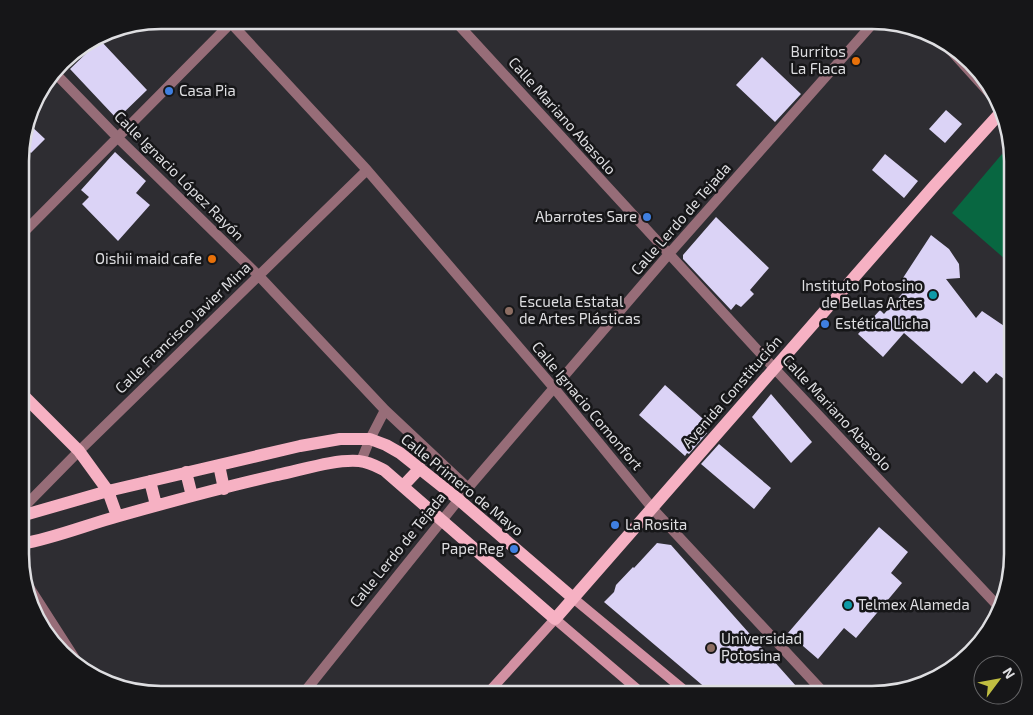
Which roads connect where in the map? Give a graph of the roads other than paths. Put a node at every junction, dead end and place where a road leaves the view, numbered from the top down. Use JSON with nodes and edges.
{"nodes":[{"id":1,"x":223,"y":29,"type":"edge"},
{"id":2,"x":238,"y":29,"type":"edge"},
{"id":3,"x":462,"y":29,"type":"edge"},
{"id":4,"x":868,"y":29,"type":"edge"},
{"id":5,"x":59,"y":77,"type":"edge"},
{"id":6,"x":997,"y":117,"type":"edge"},
{"id":7,"x":118,"y":138,"type":"junction"},
{"id":8,"x":367,"y":170,"type":"junction"},
{"id":9,"x":29,"y":227,"type":"edge"},
{"id":10,"x":668,"y":255,"type":"junction"},
{"id":11,"x":258,"y":276,"type":"junction"},
{"id":12,"x":774,"y":368,"type":"junction"},
{"id":13,"x":554,"y":388,"type":"junction"},
{"id":14,"x":29,"y":401,"type":"edge"},
{"id":15,"x":385,"y":410,"type":"junction"},
{"id":16,"x":370,"y":440,"type":"junction"},
{"id":17,"x":300,"y":446,"type":"junction"},
{"id":18,"x":79,"y":451,"type":"junction"},
{"id":19,"x":254,"y":457,"type":"junction"},
{"id":20,"x":361,"y":461,"type":"junction"},
{"id":21,"x":219,"y":465,"type":"junction"},
{"id":22,"x":420,"y":468,"type":"junction"},
{"id":23,"x":303,"y":469,"type":"junction"},
{"id":24,"x":186,"y":472,"type":"junction"},
{"id":25,"x":257,"y":480,"type":"junction"},
{"id":26,"x":150,"y":481,"type":"junction"},
{"id":27,"x":403,"y":486,"type":"junction"},
{"id":28,"x":468,"y":488,"type":"junction"},
{"id":29,"x":224,"y":489,"type":"junction"},
{"id":30,"x":108,"y":491,"type":"junction"},
{"id":31,"x":192,"y":496,"type":"junction"},
{"id":32,"x":458,"y":499,"type":"junction"},
{"id":33,"x":29,"y":502,"type":"edge"},
{"id":34,"x":156,"y":506,"type":"junction"},
{"id":35,"x":653,"y":509,"type":"junction"},
{"id":36,"x":29,"y":514,"type":"edge"},
{"id":37,"x":117,"y":516,"type":"junction"},
{"id":38,"x":442,"y":520,"type":"junction"},
{"id":39,"x":29,"y":543,"type":"edge"},
{"id":40,"x":574,"y":598,"type":"junction"},
{"id":41,"x":37,"y":599,"type":"edge"},
{"id":42,"x":995,"y":603,"type":"edge"},
{"id":43,"x":555,"y":619,"type":"junction"},
{"id":44,"x":70,"y":650,"type":"edge"},
{"id":45,"x":309,"y":686,"type":"edge"},
{"id":46,"x":494,"y":686,"type":"edge"},
{"id":47,"x":633,"y":686,"type":"edge"},
{"id":48,"x":679,"y":686,"type":"edge"},
{"id":49,"x":818,"y":686,"type":"edge"}],
"edges":[{"from":1,"to":7,"type":"street"},
{"from":2,"to":8,"type":"street","name":"Calle Ignacio Comonfort"},
{"from":3,"to":10,"type":"street","name":"Calle Mariano Abasolo"},
{"from":4,"to":10,"type":"street","name":"Calle Lerdo de Tejada"},
{"from":5,"to":7,"type":"street","name":"Calle Ignacio López Rayón"},
{"from":6,"to":12,"type":"main road","name":"Avenida Constitución"},
{"from":7,"to":9,"type":"street"},
{"from":7,"to":11,"type":"street","name":"Calle Ignacio López Rayón"},
{"from":8,"to":11,"type":"street","name":"Calle Francisco Javier Mina"},
{"from":8,"to":13,"type":"street","name":"Calle Ignacio Comonfort"},
{"from":10,"to":12,"type":"street","name":"Calle Mariano Abasolo"},
{"from":10,"to":13,"type":"street","name":"Calle Lerdo de Tejada"},
{"from":11,"to":15,"type":"street","name":"Calle Ignacio López Rayón"},
{"from":11,"to":18,"type":"street","name":"Calle Francisco Javier Mina"},
{"from":12,"to":35,"type":"main road","name":"Avenida Constitución"},
{"from":12,"to":42,"type":"street","name":"Calle Mariano Abasolo"},
{"from":13,"to":28,"type":"street","name":"Calle Lerdo de Tejada"},
{"from":13,"to":35,"type":"street","name":"Calle Ignacio Comonfort"},
{"from":14,"to":18,"type":"main road"},
{"from":15,"to":16,"type":"street"},
{"from":15,"to":28,"type":"street","name":"Calle Ignacio López Rayón"},
{"from":16,"to":17,"type":"main road","name":"Calle Primero de Mayo"},
{"from":16,"to":20,"type":"street"},
{"from":16,"to":22,"type":"main road","name":"Calle Primero de Mayo"},
{"from":17,"to":19,"type":"main road","name":"Calle Primero de Mayo"},
{"from":17,"to":23,"type":"main road"},
{"from":18,"to":30,"type":"main road"},
{"from":18,"to":33,"type":"street","name":"Calle Francisco Javier Mina"},
{"from":19,"to":21,"type":"main road","name":"Calle Primero de Mayo"},
{"from":19,"to":25,"type":"main road"},
{"from":20,"to":23,"type":"main road"},
{"from":20,"to":27,"type":"main road"},
{"from":21,"to":24,"type":"main road","name":"Calle Primero de Mayo"},
{"from":21,"to":29,"type":"main road"},
{"from":22,"to":27,"type":"main road"},
{"from":22,"to":32,"type":"main road","name":"Calle Primero de Mayo"},
{"from":23,"to":25,"type":"main road"},
{"from":24,"to":26,"type":"main road","name":"Calle Primero de Mayo"},
{"from":24,"to":31,"type":"main road"},
{"from":25,"to":29,"type":"main road"},
{"from":26,"to":30,"type":"main road","name":"Calle Primero de Mayo"},
{"from":26,"to":34,"type":"main road"},
{"from":27,"to":38,"type":"main road"},
{"from":28,"to":32,"type":"street","name":"Calle Lerdo de Tejada"},
{"from":29,"to":31,"type":"main road"},
{"from":30,"to":36,"type":"main road","name":"Calle Primero de Mayo"},
{"from":30,"to":37,"type":"main road"},
{"from":31,"to":34,"type":"main road"},
{"from":32,"to":38,"type":"street","name":"Calle Lerdo de Tejada"},
{"from":32,"to":40,"type":"main road","name":"Calle Primero de Mayo"},
{"from":34,"to":37,"type":"main road"},
{"from":35,"to":40,"type":"main road","name":"Avenida Constitución"},
{"from":35,"to":49,"type":"street","name":"Calle Ignacio Comonfort"},
{"from":37,"to":39,"type":"main road"},
{"from":38,"to":43,"type":"main road"},
{"from":38,"to":45,"type":"street","name":"Calle Lerdo de Tejada"},
{"from":40,"to":43,"type":"main road","name":"Avenida Constitución"},
{"from":40,"to":48,"type":"street","name":"Calle Primero de Mayo"},
{"from":41,"to":44,"type":"street"},
{"from":43,"to":46,"type":"street","name":"Avenida Constitución"},
{"from":43,"to":47,"type":"street"}]}
